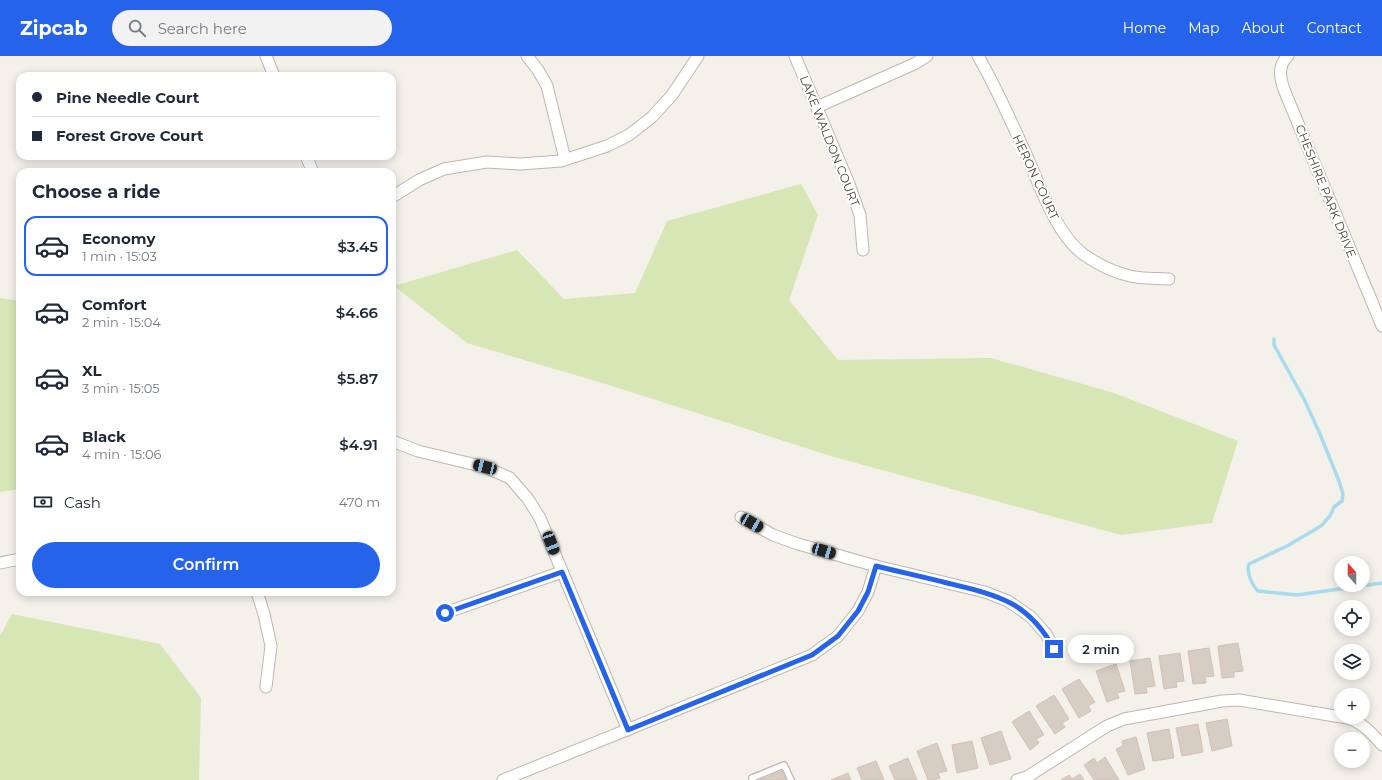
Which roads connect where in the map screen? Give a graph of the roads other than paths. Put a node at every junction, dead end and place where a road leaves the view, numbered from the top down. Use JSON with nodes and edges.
{"nodes":[{"id":1,"x":266,"y":56,"type":"edge"},
{"id":2,"x":527,"y":56,"type":"edge"},
{"id":3,"x":698,"y":56,"type":"edge"},
{"id":4,"x":795,"y":56,"type":"edge"},
{"id":5,"x":926,"y":56,"type":"edge"},
{"id":6,"x":978,"y":56,"type":"edge"},
{"id":7,"x":1288,"y":56,"type":"edge"},
{"id":8,"x":272,"y":72,"type":"edge"},
{"id":9,"x":817,"y":107,"type":"junction"},
{"id":10,"x":565,"y":159,"type":"junction"},
{"id":11,"x":396,"y":194,"type":"edge"},
{"id":12,"x":862,"y":250,"type":"dead end"},
{"id":13,"x":1169,"y":279,"type":"dead end"},
{"id":14,"x":1382,"y":326,"type":"edge"},
{"id":15,"x":396,"y":443,"type":"edge"},
{"id":16,"x":741,"y":517,"type":"dead end"},
{"id":17,"x":16,"y":560,"type":"edge"},
{"id":18,"x":0,"y":563,"type":"edge"},
{"id":19,"x":876,"y":566,"type":"junction"},
{"id":20,"x":562,"y":572,"type":"junction"},
{"id":21,"x":258,"y":596,"type":"edge"},
{"id":22,"x":445,"y":613,"type":"dead end"},
{"id":23,"x":1054,"y":649,"type":"dead end"},
{"id":24,"x":266,"y":687,"type":"dead end"},
{"id":25,"x":1334,"y":716,"type":"edge"},
{"id":26,"x":1360,"y":724,"type":"edge"},
{"id":27,"x":628,"y":730,"type":"junction"},
{"id":28,"x":1382,"y":744,"type":"edge"},
{"id":29,"x":503,"y":780,"type":"edge"},
{"id":30,"x":752,"y":780,"type":"edge"},
{"id":31,"x":790,"y":780,"type":"edge"},
{"id":32,"x":1017,"y":780,"type":"edge"}],
"edges":[{"from":1,"to":8,"type":"street"},
{"from":2,"to":10,"type":"street"},
{"from":3,"to":10,"type":"street"},
{"from":4,"to":9,"type":"street","name":"LAKE WALDON COURT"},
{"from":5,"to":9,"type":"street"},
{"from":6,"to":13,"type":"street","name":"HERON COURT"},
{"from":7,"to":14,"type":"street","name":"CHESHIRE PARK DRIVE"},
{"from":9,"to":12,"type":"street","name":"LAKE WALDON COURT"},
{"from":10,"to":11,"type":"street"},
{"from":15,"to":20,"type":"street"},
{"from":16,"to":19,"type":"street"},
{"from":17,"to":18,"type":"street"},
{"from":19,"to":23,"type":"street"},
{"from":19,"to":27,"type":"street"},
{"from":20,"to":22,"type":"street"},
{"from":20,"to":27,"type":"street"},
{"from":21,"to":24,"type":"street"},
{"from":25,"to":32,"type":"street"},
{"from":26,"to":28,"type":"street"},
{"from":27,"to":29,"type":"street"},
{"from":30,"to":31,"type":"lane"}]}
